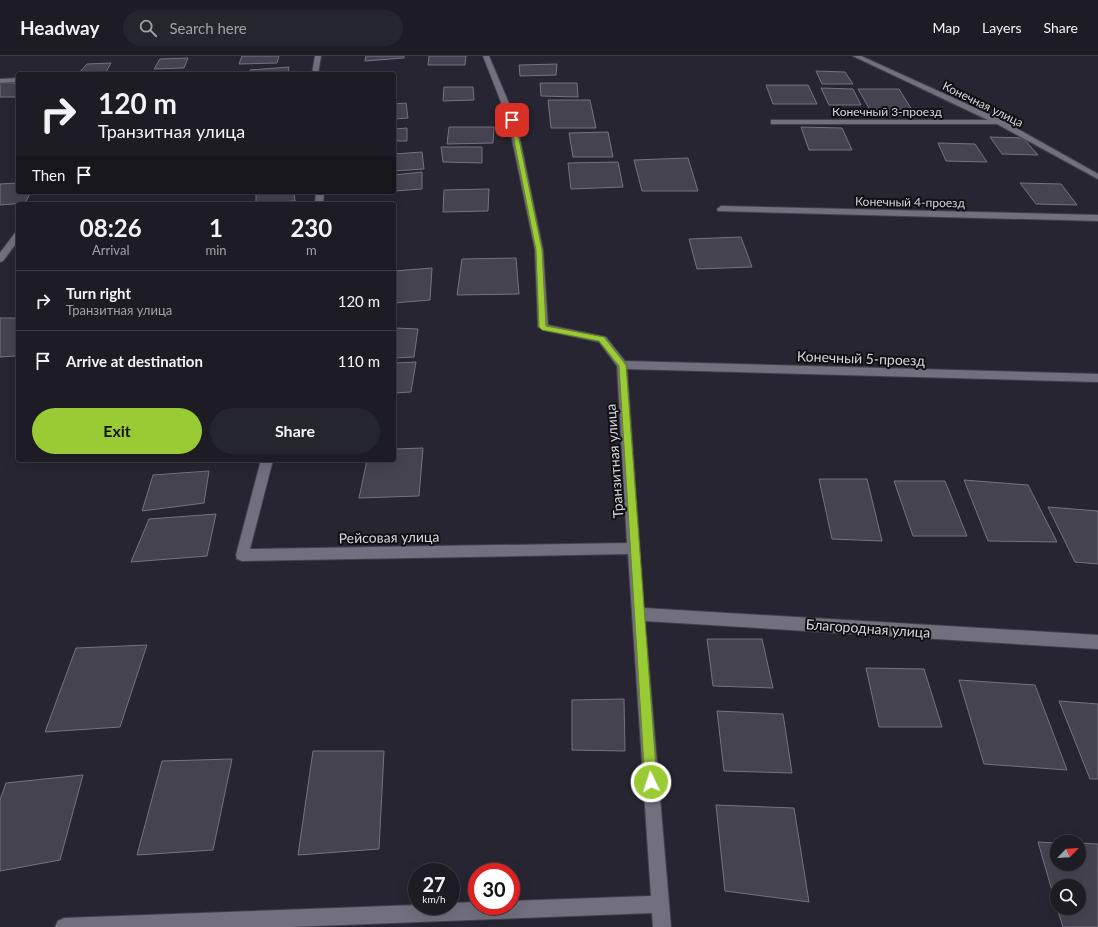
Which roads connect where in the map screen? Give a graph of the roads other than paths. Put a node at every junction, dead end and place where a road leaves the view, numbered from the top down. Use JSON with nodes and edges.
{"nodes":[{"id":1,"x":318,"y":56,"type":"edge"},
{"id":2,"x":486,"y":56,"type":"edge"},
{"id":3,"x":856,"y":56,"type":"edge"},
{"id":4,"x":315,"y":72,"type":"edge"},
{"id":5,"x":16,"y":80,"type":"edge"},
{"id":6,"x":0,"y":81,"type":"edge"},
{"id":7,"x":774,"y":122,"type":"dead end"},
{"id":8,"x":999,"y":122,"type":"junction"},
{"id":9,"x":1098,"y":177,"type":"edge"},
{"id":10,"x":721,"y":209,"type":"dead end"},
{"id":11,"x":1098,"y":218,"type":"edge"},
{"id":12,"x":16,"y":239,"type":"edge"},
{"id":13,"x":0,"y":259,"type":"edge"},
{"id":14,"x":622,"y":365,"type":"junction"},
{"id":15,"x":1098,"y":378,"type":"edge"},
{"id":16,"x":266,"y":462,"type":"edge"},
{"id":17,"x":634,"y":548,"type":"junction"},
{"id":18,"x":638,"y":614,"type":"junction"},
{"id":19,"x":1098,"y":642,"type":"edge"},
{"id":20,"x":661,"y":904,"type":"junction"},
{"id":21,"x":64,"y":927,"type":"edge"},
{"id":22,"x":662,"y":927,"type":"edge"}],
"edges":[{"from":1,"to":4,"type":"street"},
{"from":2,"to":14,"type":"street"},
{"from":3,"to":8,"type":"street","name":"Конечная улица"},
{"from":5,"to":6,"type":"street"},
{"from":7,"to":8,"type":"street","name":"Конечный 3-проезд"},
{"from":8,"to":9,"type":"street","name":"Конечная улица"},
{"from":10,"to":11,"type":"street","name":"Конечный 4-проезд"},
{"from":12,"to":13,"type":"street"},
{"from":14,"to":15,"type":"street","name":"Конечный 5-проезд"},
{"from":14,"to":17,"type":"street","name":"Транзитная улица"},
{"from":16,"to":17,"type":"street","name":"Рейсовая улица"},
{"from":17,"to":18,"type":"street","name":"Транзитная улица"},
{"from":18,"to":19,"type":"street","name":"Благородная улица"},
{"from":18,"to":20,"type":"street","name":"Транзитная улица"},
{"from":20,"to":21,"type":"street"},
{"from":20,"to":22,"type":"street","name":"Транзитная улица"}]}
